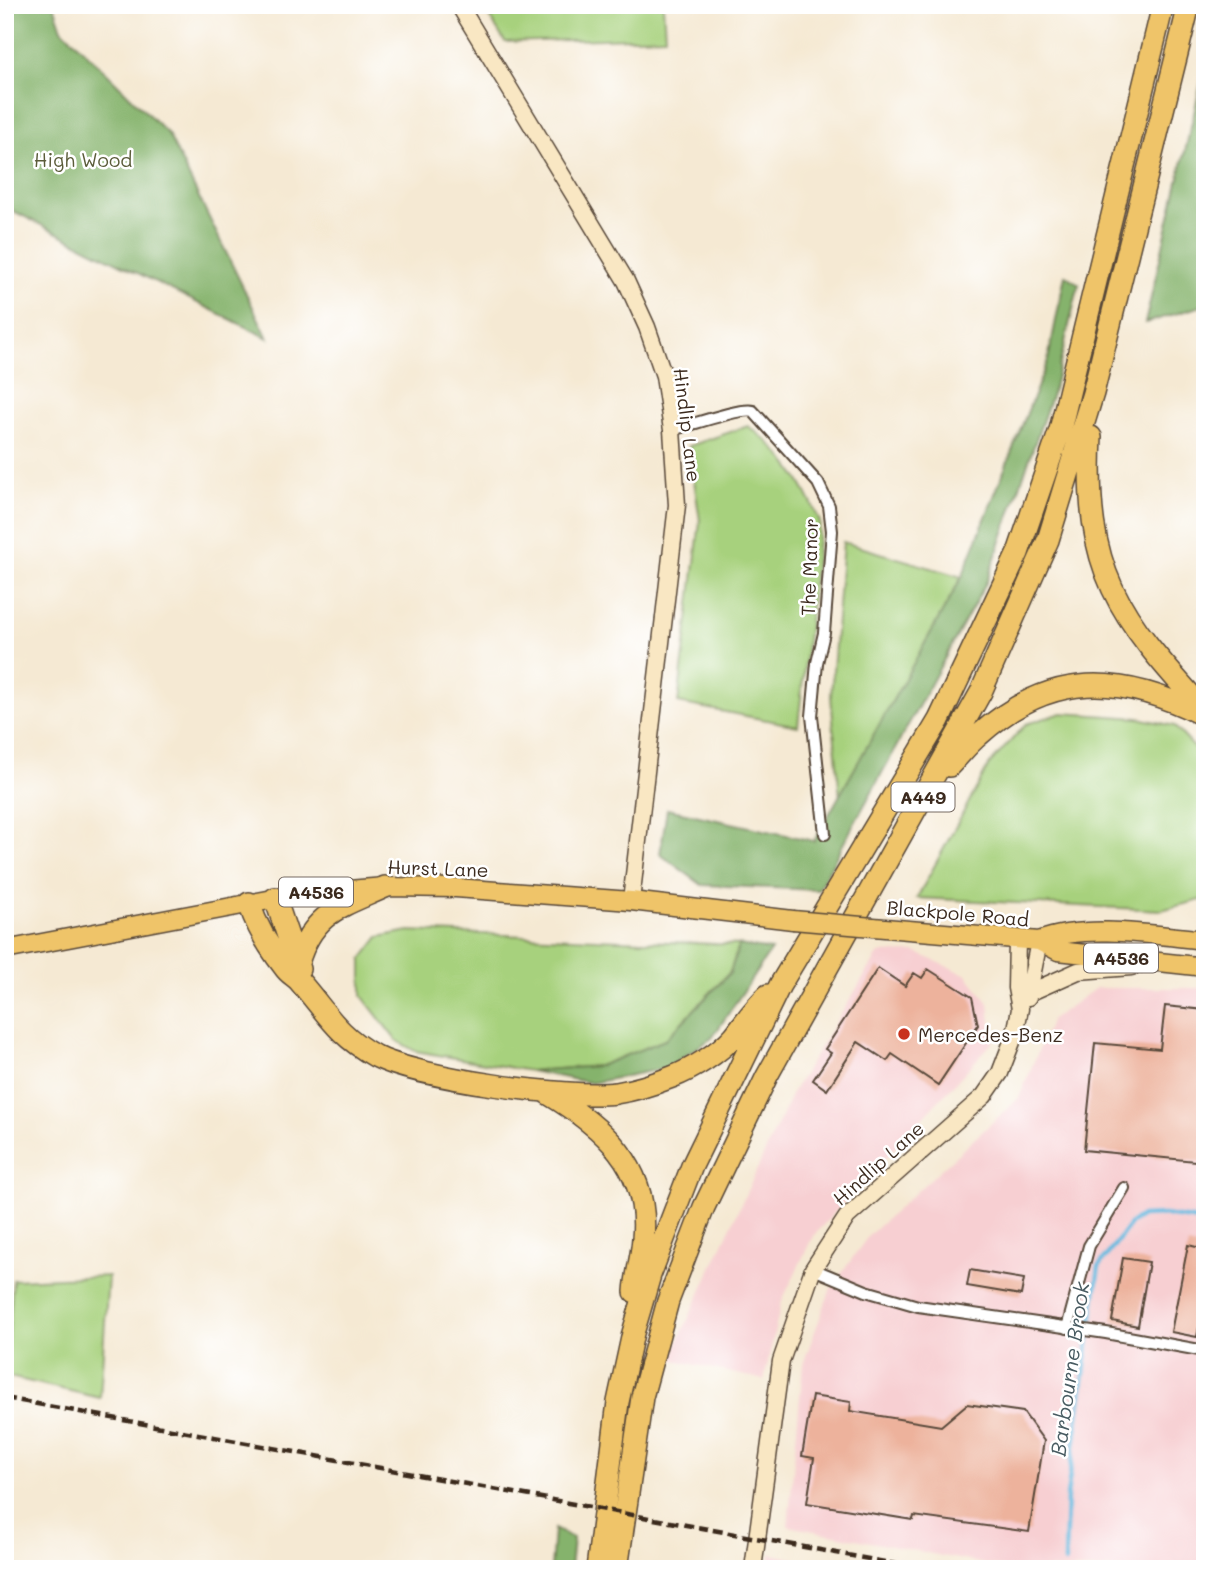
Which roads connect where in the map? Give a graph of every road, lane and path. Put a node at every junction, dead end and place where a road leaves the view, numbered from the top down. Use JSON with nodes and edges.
{"nodes":[{"id":1,"x":459,"y":5,"type":"edge"},
{"id":2,"x":1163,"y":5,"type":"edge"},
{"id":3,"x":1189,"y":5,"type":"edge"},
{"id":4,"x":1093,"y":393,"type":"junction"},
{"id":5,"x":672,"y":430,"type":"junction"},
{"id":6,"x":1205,"y":713,"type":"edge"},
{"id":7,"x":931,"y":783,"type":"junction"},
{"id":8,"x":825,"y":834,"type":"dead end"},
{"id":9,"x":385,"y":887,"type":"junction"},
{"id":10,"x":275,"y":898,"type":"junction"},
{"id":11,"x":631,"y":901,"type":"junction"},
{"id":12,"x":250,"y":903,"type":"junction"},
{"id":13,"x":873,"y":927,"type":"joint"},
{"id":14,"x":1017,"y":940,"type":"junction"},
{"id":15,"x":1205,"y":940,"type":"edge"},
{"id":16,"x":1038,"y":942,"type":"junction"},
{"id":17,"x":5,"y":950,"type":"edge"},
{"id":18,"x":1149,"y":961,"type":"junction"},
{"id":19,"x":1205,"y":967,"type":"edge"},
{"id":20,"x":299,"y":972,"type":"junction"},
{"id":21,"x":780,"y":985,"type":"junction"},
{"id":22,"x":1031,"y":992,"type":"junction"},
{"id":23,"x":1020,"y":1009,"type":"junction"},
{"id":24,"x":542,"y":1090,"type":"junction"},
{"id":25,"x":1124,"y":1188,"type":"dead end"},
{"id":26,"x":813,"y":1269,"type":"junction"},
{"id":27,"x":1067,"y":1328,"type":"junction"},
{"id":28,"x":633,"y":1332,"type":"junction"},
{"id":29,"x":1205,"y":1351,"type":"edge"},
{"id":30,"x":597,"y":1569,"type":"edge"},
{"id":31,"x":617,"y":1569,"type":"edge"},
{"id":32,"x":753,"y":1569,"type":"edge"}],
"edges":[{"from":1,"to":5,"type":"street","name":"Hindlip Lane"},
{"from":2,"to":21,"type":"highway","number":"A449"},
{"from":3,"to":4,"type":"highway","number":"A449"},
{"from":4,"to":6,"type":"highway"},
{"from":4,"to":7,"type":"highway","number":"A449"},
{"from":5,"to":8,"type":"street","name":"The Manor"},
{"from":5,"to":11,"type":"street","name":"Hindlip Lane"},
{"from":6,"to":7,"type":"highway"},
{"from":7,"to":31,"type":"highway","number":"A449"},
{"from":9,"to":10,"type":"main road","name":"Hurst Lane","number":"A4536"},
{"from":9,"to":11,"type":"main road","name":"Hurst Lane","number":"A4536"},
{"from":9,"to":20,"type":"highway"},
{"from":10,"to":12,"type":"main road","name":"Hurst Lane","number":"A4536"},
{"from":10,"to":20,"type":"highway"},
{"from":11,"to":13,"type":"main road","name":"Hurst Lane","number":"A4536","bridge":true},
{"from":12,"to":17,"type":"main road","name":"Hurst Lane","number":"A4536"},
{"from":12,"to":20,"type":"highway"},
{"from":13,"to":14,"type":"main road","name":"Blackpole Road","number":"A4536"},
{"from":14,"to":16,"type":"main road","name":"Blackpole Road","number":"A4536"},
{"from":14,"to":23,"type":"street","name":"Hindlip Lane"},
{"from":15,"to":16,"type":"main road","name":"Blackpole Road","number":"A4536"},
{"from":16,"to":18,"type":"main road","name":"Blackpole Road","number":"A4536"},
{"from":16,"to":22,"type":"street","name":"Hindlip Lane"},
{"from":18,"to":19,"type":"main road","name":"Blackpole Road","number":"A4536"},
{"from":18,"to":22,"type":"street"},
{"from":20,"to":24,"type":"highway"},
{"from":21,"to":24,"type":"highway"},
{"from":21,"to":28,"type":"highway","number":"A449"},
{"from":22,"to":23,"type":"street","name":"Hindlip Lane"},
{"from":23,"to":26,"type":"street","name":"Hindlip Lane"},
{"from":24,"to":28,"type":"highway"},
{"from":25,"to":27,"type":"street"},
{"from":26,"to":27,"type":"street"},
{"from":26,"to":32,"type":"street","name":"Hindlip Lane"},
{"from":27,"to":29,"type":"street"},
{"from":28,"to":30,"type":"highway","number":"A449"}]}
